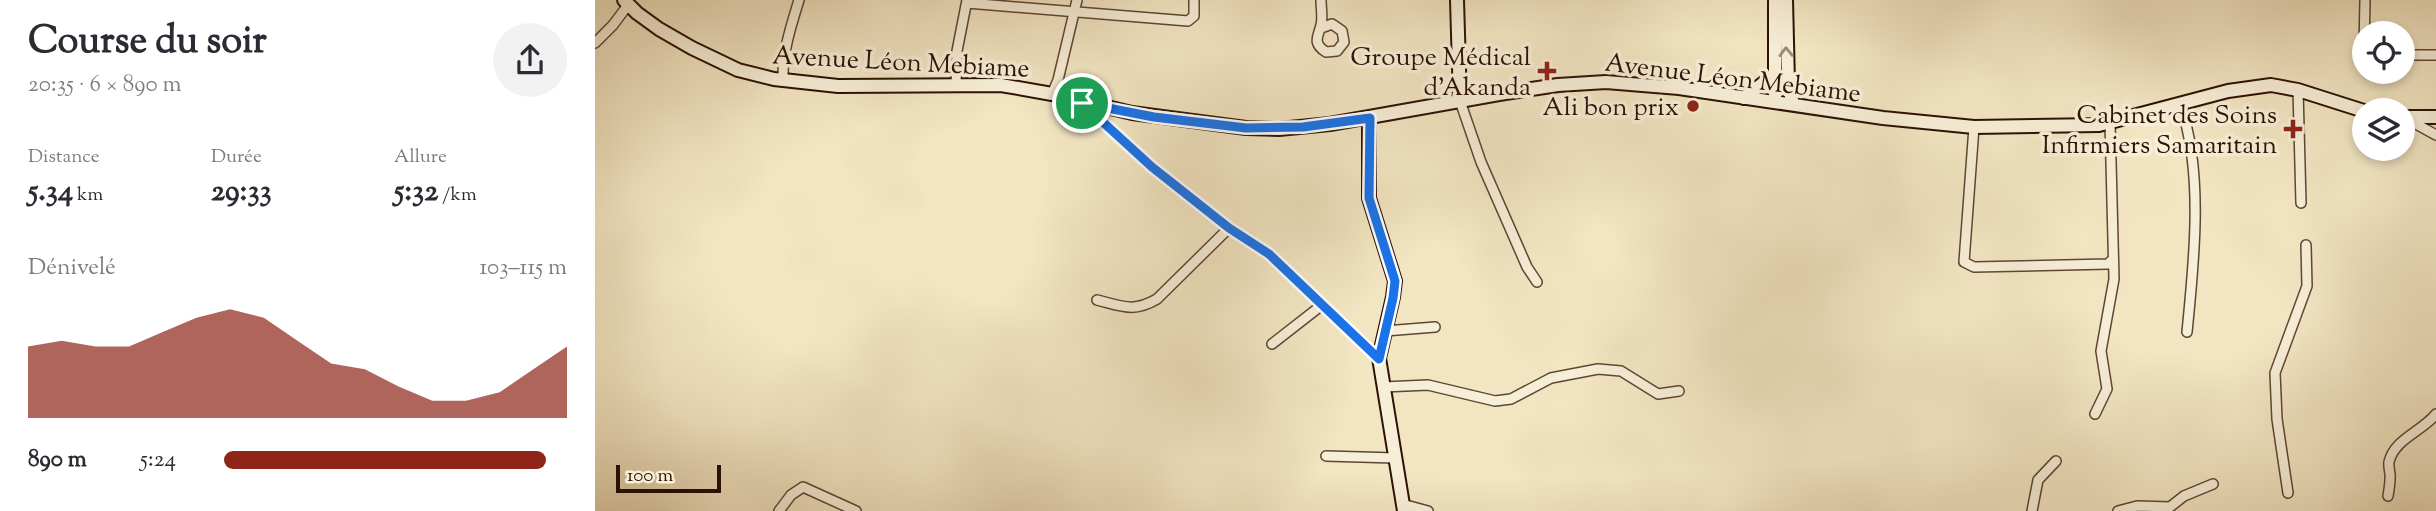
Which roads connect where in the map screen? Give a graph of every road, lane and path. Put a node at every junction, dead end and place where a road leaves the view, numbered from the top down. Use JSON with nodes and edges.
{"nodes":[{"id":1,"x":799,"y":0,"type":"edge"},
{"id":2,"x":1077,"y":0,"type":"edge"},
{"id":3,"x":1194,"y":0,"type":"edge"},
{"id":4,"x":1321,"y":0,"type":"edge"},
{"id":5,"x":1457,"y":0,"type":"edge"},
{"id":6,"x":1775,"y":0,"type":"edge"},
{"id":7,"x":1786,"y":0,"type":"edge"},
{"id":8,"x":2365,"y":0,"type":"edge"},
{"id":9,"x":967,"y":1,"type":"edge"},
{"id":10,"x":629,"y":2,"type":"edge"},
{"id":11,"x":1074,"y":10,"type":"junction"},
{"id":12,"x":2365,"y":21,"type":"edge"},
{"id":13,"x":1321,"y":28,"type":"dead end"},
{"id":14,"x":595,"y":43,"type":"edge"},
{"id":15,"x":2415,"y":55,"type":"edge"},
{"id":16,"x":2436,"y":55,"type":"edge"},
{"id":17,"x":1774,"y":75,"type":"junction"},
{"id":18,"x":783,"y":81,"type":"junction"},
{"id":19,"x":956,"y":85,"type":"junction"},
{"id":20,"x":2298,"y":90,"type":"junction"},
{"id":21,"x":1052,"y":94,"type":"junction"},
{"id":22,"x":1744,"y":98,"type":"junction"},
{"id":23,"x":1460,"y":101,"type":"junction"},
{"id":24,"x":1775,"y":102,"type":"junction"},
{"id":25,"x":1082,"y":103,"type":"junction"},
{"id":26,"x":1793,"y":104,"type":"junction"},
{"id":27,"x":2180,"y":104,"type":"junction"},
{"id":28,"x":2352,"y":107,"type":"edge"},
{"id":29,"x":2415,"y":117,"type":"edge"},
{"id":30,"x":2436,"y":117,"type":"edge"},
{"id":31,"x":1370,"y":118,"type":"junction"},
{"id":32,"x":2109,"y":123,"type":"junction"},
{"id":33,"x":2415,"y":123,"type":"edge"},
{"id":34,"x":1974,"y":127,"type":"junction"},
{"id":35,"x":2435,"y":132,"type":"edge"},
{"id":36,"x":2301,"y":203,"type":"dead end"},
{"id":37,"x":1229,"y":228,"type":"junction"},
{"id":38,"x":2306,"y":245,"type":"dead end"},
{"id":39,"x":2112,"y":260,"type":"junction"},
{"id":40,"x":1537,"y":282,"type":"dead end"},
{"id":41,"x":1097,"y":300,"type":"dead end"},
{"id":42,"x":1322,"y":304,"type":"junction"},
{"id":43,"x":1435,"y":327,"type":"dead end"},
{"id":44,"x":1385,"y":331,"type":"junction"},
{"id":45,"x":2187,"y":332,"type":"dead end"},
{"id":46,"x":1272,"y":344,"type":"dead end"},
{"id":47,"x":1379,"y":359,"type":"junction"},
{"id":48,"x":1383,"y":387,"type":"junction"},
{"id":49,"x":1679,"y":391,"type":"dead end"},
{"id":50,"x":2095,"y":414,"type":"dead end"},
{"id":51,"x":2436,"y":414,"type":"edge"},
{"id":52,"x":1327,"y":456,"type":"dead end"},
{"id":53,"x":1395,"y":458,"type":"junction"},
{"id":54,"x":2056,"y":461,"type":"dead end"},
{"id":55,"x":2213,"y":484,"type":"dead end"},
{"id":56,"x":2288,"y":493,"type":"dead end"},
{"id":57,"x":2388,"y":496,"type":"dead end"},
{"id":58,"x":1403,"y":508,"type":"edge"},
{"id":59,"x":779,"y":511,"type":"edge"},
{"id":60,"x":856,"y":511,"type":"edge"},
{"id":61,"x":1428,"y":511,"type":"edge"},
{"id":62,"x":2032,"y":511,"type":"edge"},
{"id":63,"x":2118,"y":511,"type":"edge"}],
"edges":[{"from":1,"to":18,"type":"street"},
{"from":2,"to":11,"type":"street"},
{"from":3,"to":11,"type":"street"},
{"from":4,"to":13,"type":"street"},
{"from":5,"to":23,"type":"street"},
{"from":6,"to":17,"type":"street"},
{"from":26,"to":7,"type":"street","one_way":true},
{"from":8,"to":12,"type":"street"},
{"from":9,"to":11,"type":"street"},
{"from":9,"to":19,"type":"street"},
{"from":10,"to":14,"type":"street"},
{"from":10,"to":18,"type":"street","name":"Avenue Léon Mebiame"},
{"from":11,"to":21,"type":"street"},
{"from":15,"to":16,"type":"street"},
{"from":17,"to":22,"type":"street"},
{"from":17,"to":24,"type":"street"},
{"from":18,"to":19,"type":"street","name":"Avenue Léon Mebiame"},
{"from":19,"to":21,"type":"street","name":"Avenue Léon Mebiame"},
{"from":20,"to":27,"type":"street","name":"Avenue Léon Mebiame"},
{"from":20,"to":28,"type":"street","name":"Avenue Léon Mebiame"},
{"from":20,"to":36,"type":"street"},
{"from":21,"to":25,"type":"street","name":"Avenue Léon Mebiame"},
{"from":22,"to":23,"type":"street","name":"Avenue Léon Mebiame"},
{"from":22,"to":24,"type":"street","name":"Avenue Léon Mebiame"},
{"from":23,"to":31,"type":"street","name":"Avenue Léon Mebiame"},
{"from":23,"to":40,"type":"street"},
{"from":24,"to":26,"type":"street","name":"Avenue Léon Mebiame"},
{"from":25,"to":31,"type":"street","name":"Avenue Léon Mebiame"},
{"from":25,"to":37,"type":"street"},
{"from":26,"to":34,"type":"street","name":"Avenue Léon Mebiame"},
{"from":27,"to":32,"type":"street","name":"Avenue Léon Mebiame"},
{"from":27,"to":45,"type":"street"},
{"from":29,"to":30,"type":"street"},
{"from":31,"to":44,"type":"street"},
{"from":32,"to":34,"type":"street","name":"Avenue Léon Mebiame"},
{"from":32,"to":39,"type":"street"},
{"from":33,"to":35,"type":"street"},
{"from":34,"to":39,"type":"street"},
{"from":37,"to":41,"type":"street"},
{"from":37,"to":42,"type":"street"},
{"from":38,"to":56,"type":"street"},
{"from":39,"to":50,"type":"street"},
{"from":42,"to":46,"type":"street"},
{"from":42,"to":47,"type":"street"},
{"from":43,"to":44,"type":"street"},
{"from":44,"to":47,"type":"street"},
{"from":47,"to":48,"type":"street"},
{"from":48,"to":49,"type":"street"},
{"from":48,"to":53,"type":"street"},
{"from":51,"to":57,"type":"street"},
{"from":52,"to":53,"type":"street"},
{"from":53,"to":58,"type":"street"},
{"from":54,"to":62,"type":"street"},
{"from":55,"to":63,"type":"street"},
{"from":58,"to":61,"type":"street"},
{"from":59,"to":60,"type":"street"}]}
